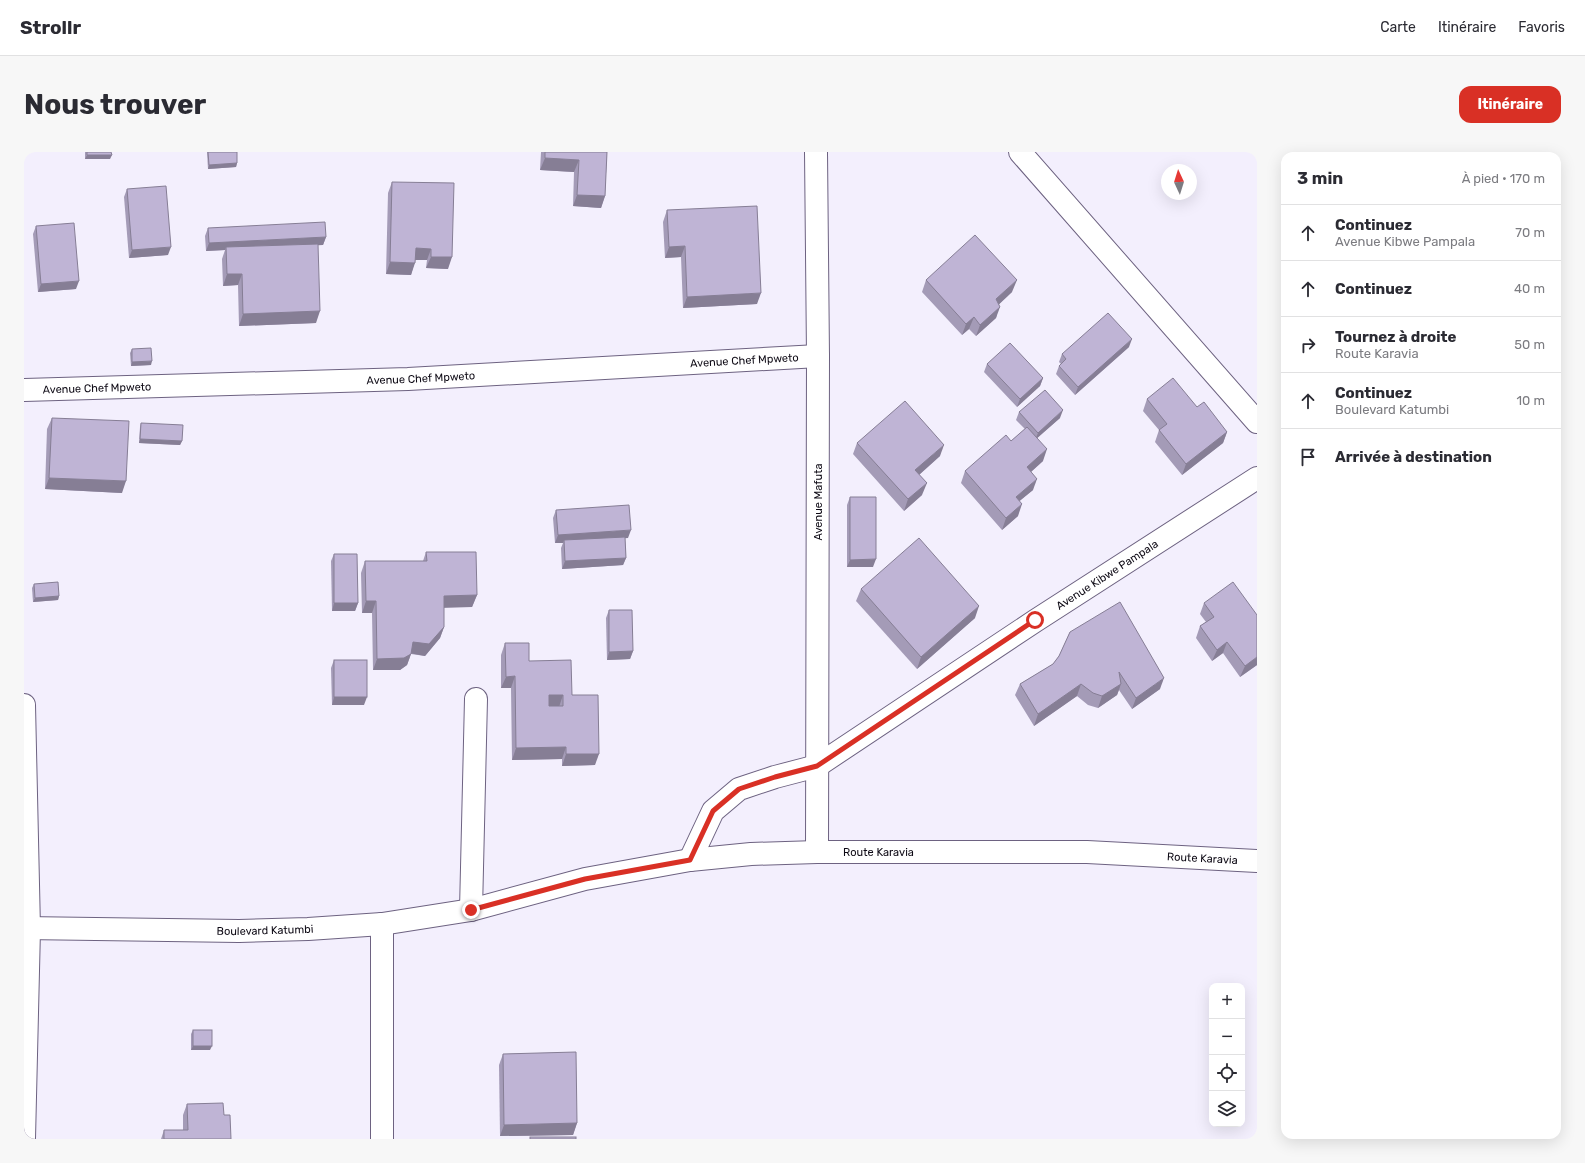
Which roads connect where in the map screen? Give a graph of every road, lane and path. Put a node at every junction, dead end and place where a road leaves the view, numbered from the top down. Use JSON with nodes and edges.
{"nodes":[{"id":1,"x":816,"y":152,"type":"edge"},
{"id":2,"x":1020,"y":152,"type":"edge"},
{"id":3,"x":818,"y":356,"type":"junction"},
{"id":4,"x":24,"y":390,"type":"edge"},
{"id":5,"x":1257,"y":422,"type":"edge"},
{"id":6,"x":1257,"y":478,"type":"edge"},
{"id":7,"x":476,"y":699,"type":"dead end"},
{"id":8,"x":24,"y":705,"type":"edge"},
{"id":9,"x":817,"y":766,"type":"junction"},
{"id":10,"x":817,"y":852,"type":"junction"},
{"id":11,"x":690,"y":860,"type":"junction"},
{"id":12,"x":1257,"y":861,"type":"edge"},
{"id":13,"x":504,"y":901,"type":"joint"},
{"id":14,"x":471,"y":910,"type":"junction"},
{"id":15,"x":382,"y":924,"type":"junction"},
{"id":16,"x":26,"y":928,"type":"edge"},
{"id":17,"x":24,"y":1139,"type":"edge"},
{"id":18,"x":382,"y":1139,"type":"edge"}],
"edges":[{"from":1,"to":3,"type":"street","name":"Avenue Mafuta"},
{"from":2,"to":5,"type":"street"},
{"from":3,"to":4,"type":"street","name":"Avenue Chef Mpweto"},
{"from":3,"to":9,"type":"street","name":"Avenue Mafuta"},
{"from":6,"to":9,"type":"street","name":"Avenue Kibwe Pampala"},
{"from":7,"to":14,"type":"street"},
{"from":8,"to":16,"type":"street"},
{"from":9,"to":10,"type":"street","name":"Avenue Mafuta"},
{"from":9,"to":11,"type":"street","name":"Avenue Kibwe Pampala"},
{"from":10,"to":11,"type":"street","name":"Route Karavia"},
{"from":10,"to":12,"type":"street","name":"Route Karavia"},
{"from":11,"to":13,"type":"street","name":"Route Karavia"},
{"from":13,"to":14,"type":"street","name":"Boulevard Katumbi"},
{"from":14,"to":15,"type":"street","name":"Boulevard Katumbi"},
{"from":15,"to":16,"type":"street","name":"Boulevard Katumbi"},
{"from":15,"to":18,"type":"street"},
{"from":16,"to":17,"type":"street"}]}
